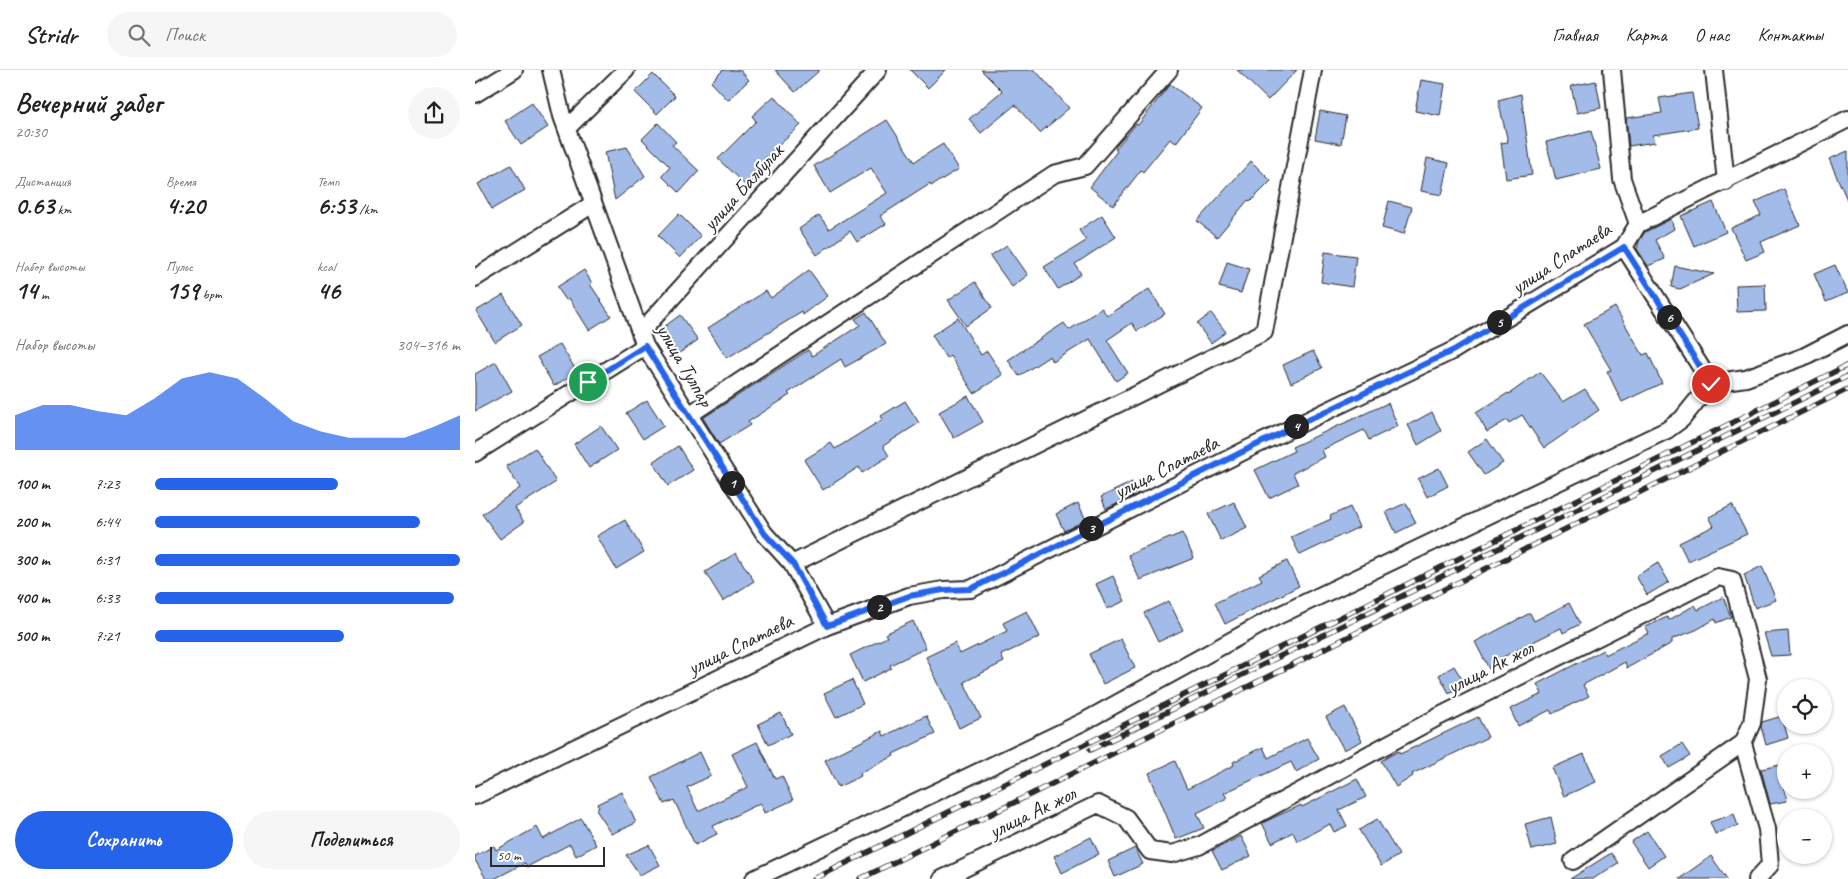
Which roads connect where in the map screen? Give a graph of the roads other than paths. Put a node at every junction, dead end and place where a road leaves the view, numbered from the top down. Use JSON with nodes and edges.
{"nodes":[{"id":1,"x":514,"y":70,"type":"edge"},
{"id":2,"x":551,"y":70,"type":"edge"},
{"id":3,"x":627,"y":70,"type":"edge"},
{"id":4,"x":878,"y":70,"type":"edge"},
{"id":5,"x":1169,"y":70,"type":"edge"},
{"id":6,"x":1313,"y":70,"type":"edge"},
{"id":7,"x":1612,"y":70,"type":"edge"},
{"id":8,"x":1714,"y":70,"type":"edge"},
{"id":9,"x":475,"y":94,"type":"edge"},
{"id":10,"x":1848,"y":119,"type":"edge"},
{"id":11,"x":567,"y":128,"type":"junction"},
{"id":12,"x":1726,"y":182,"type":"junction"},
{"id":13,"x":593,"y":204,"type":"junction"},
{"id":14,"x":1638,"y":224,"type":"junction"},
{"id":15,"x":1624,"y":247,"type":"junction"},
{"id":16,"x":475,"y":278,"type":"edge"},
{"id":17,"x":1848,"y":334,"type":"edge"},
{"id":18,"x":642,"y":340,"type":"junction"},
{"id":19,"x":1711,"y":384,"type":"junction"},
{"id":20,"x":689,"y":415,"type":"junction"},
{"id":21,"x":475,"y":453,"type":"edge"},
{"id":22,"x":793,"y":564,"type":"junction"},
{"id":23,"x":827,"y":626,"type":"junction"},
{"id":24,"x":1743,"y":743,"type":"junction"},
{"id":25,"x":475,"y":796,"type":"edge"},
{"id":26,"x":1573,"y":861,"type":"dead end"},
{"id":27,"x":754,"y":879,"type":"edge"},
{"id":28,"x":942,"y":879,"type":"edge"},
{"id":29,"x":1757,"y":879,"type":"edge"}],
"edges":[{"from":1,"to":9,"type":"street"},
{"from":2,"to":11,"type":"street","name":"улица Тулпар"},
{"from":3,"to":11,"type":"street"},
{"from":4,"to":18,"type":"street","name":"улица Балбулак"},
{"from":5,"to":20,"type":"street"},
{"from":6,"to":22,"type":"street"},
{"from":7,"to":14,"type":"street"},
{"from":8,"to":12,"type":"street"},
{"from":10,"to":12,"type":"street","name":"улица Спатаева"},
{"from":11,"to":13,"type":"street","name":"улица Тулпар"},
{"from":12,"to":14,"type":"street","name":"улица Спатаева"},
{"from":13,"to":16,"type":"street"},
{"from":13,"to":18,"type":"street","name":"улица Тулпар"},
{"from":14,"to":15,"type":"street","name":"улица Спатаева"},
{"from":15,"to":19,"type":"street"},
{"from":15,"to":23,"type":"street","name":"улица Спатаева"},
{"from":17,"to":19,"type":"street"},
{"from":18,"to":20,"type":"street","name":"улица Тулпар"},
{"from":18,"to":21,"type":"street","name":"улица Балбулак"},
{"from":19,"to":27,"type":"street"},
{"from":20,"to":22,"type":"street","name":"улица Тулпар"},
{"from":22,"to":23,"type":"street","name":"улица Тулпар"},
{"from":23,"to":25,"type":"street","name":"улица Спатаева"},
{"from":24,"to":26,"type":"street"},
{"from":24,"to":28,"type":"street","name":"улица Ак жол"},
{"from":24,"to":29,"type":"street"}]}
